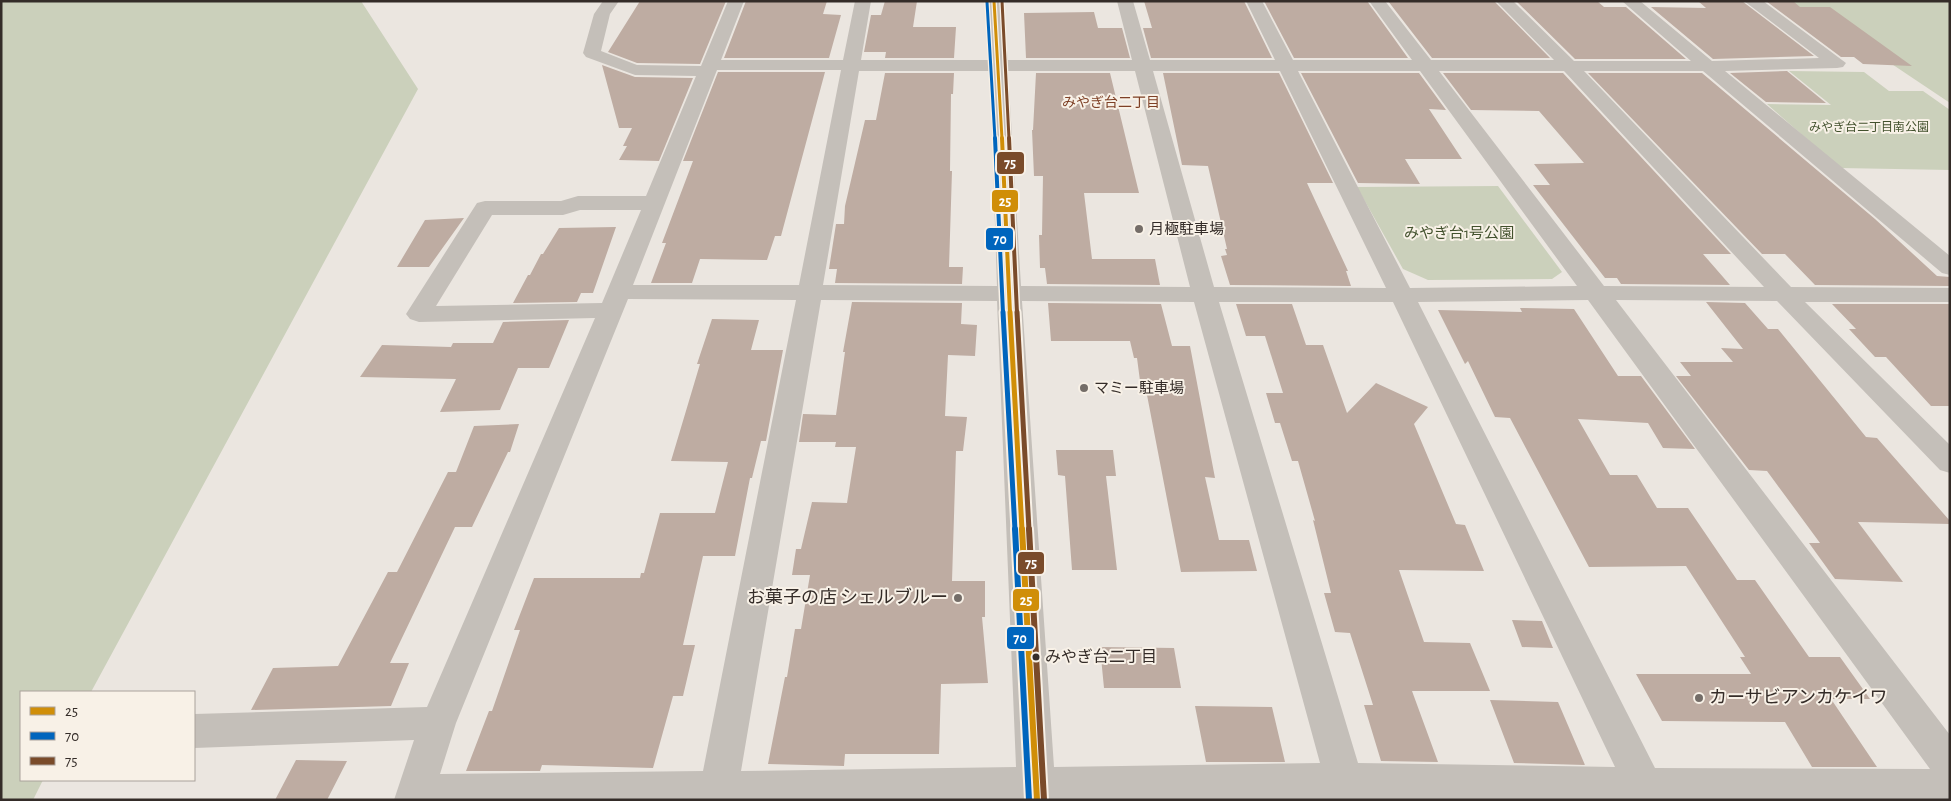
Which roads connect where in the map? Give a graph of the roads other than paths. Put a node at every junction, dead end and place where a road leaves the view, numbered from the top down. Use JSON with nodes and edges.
{"nodes":[{"id":1,"x":611,"y":1,"type":"edge"},
{"id":2,"x":736,"y":1,"type":"edge"},
{"id":3,"x":863,"y":1,"type":"edge"},
{"id":4,"x":994,"y":1,"type":"edge"},
{"id":5,"x":1125,"y":1,"type":"edge"},
{"id":6,"x":1254,"y":1,"type":"edge"},
{"id":7,"x":1377,"y":1,"type":"edge"},
{"id":8,"x":1504,"y":1,"type":"edge"},
{"id":9,"x":1630,"y":1,"type":"edge"},
{"id":10,"x":1752,"y":1,"type":"edge"},
{"id":11,"x":850,"y":64,"type":"junction"},
{"id":12,"x":999,"y":64,"type":"junction"},
{"id":13,"x":1142,"y":64,"type":"junction"},
{"id":14,"x":1425,"y":65,"type":"junction"},
{"id":15,"x":1568,"y":65,"type":"junction"},
{"id":16,"x":1287,"y":66,"type":"junction"},
{"id":17,"x":1708,"y":66,"type":"junction"},
{"id":18,"x":709,"y":68,"type":"junction"},
{"id":19,"x":655,"y":203,"type":"junction"},
{"id":20,"x":1950,"y":268,"type":"edge"},
{"id":21,"x":810,"y":292,"type":"junction"},
{"id":22,"x":1009,"y":293,"type":"junction"},
{"id":23,"x":1204,"y":293,"type":"junction"},
{"id":24,"x":1596,"y":293,"type":"junction"},
{"id":25,"x":1402,"y":295,"type":"junction"},
{"id":26,"x":1785,"y":295,"type":"junction"},
{"id":27,"x":1950,"y":295,"type":"edge"},
{"id":28,"x":615,"y":301,"type":"junction"},
{"id":29,"x":1950,"y":464,"type":"edge"},
{"id":30,"x":438,"y":724,"type":"junction"},
{"id":31,"x":195,"y":731,"type":"edge"},
{"id":32,"x":1950,"y":765,"type":"edge"},
{"id":33,"x":1950,"y":788,"type":"edge"},
{"id":34,"x":1346,"y":790,"type":"edge"},
{"id":35,"x":1036,"y":792,"type":"edge"},
{"id":36,"x":1647,"y":793,"type":"edge"},
{"id":37,"x":718,"y":794,"type":"edge"},
{"id":38,"x":415,"y":796,"type":"edge"}],
"edges":[{"from":1,"to":18,"type":"street"},
{"from":2,"to":18,"type":"street"},
{"from":3,"to":11,"type":"street"},
{"from":4,"to":12,"type":"street"},
{"from":5,"to":13,"type":"street"},
{"from":6,"to":16,"type":"street"},
{"from":7,"to":14,"type":"street"},
{"from":8,"to":15,"type":"street"},
{"from":9,"to":17,"type":"street"},
{"from":10,"to":17,"type":"street"},
{"from":11,"to":12,"type":"street"},
{"from":11,"to":18,"type":"street"},
{"from":11,"to":21,"type":"street"},
{"from":12,"to":13,"type":"street"},
{"from":12,"to":22,"type":"street"},
{"from":13,"to":16,"type":"street"},
{"from":13,"to":23,"type":"street"},
{"from":14,"to":15,"type":"street"},
{"from":14,"to":16,"type":"street"},
{"from":14,"to":24,"type":"street"},
{"from":15,"to":17,"type":"street"},
{"from":15,"to":26,"type":"street"},
{"from":16,"to":25,"type":"street"},
{"from":17,"to":20,"type":"street"},
{"from":18,"to":19,"type":"street"},
{"from":19,"to":28,"type":"street"},
{"from":19,"to":28,"type":"street"},
{"from":21,"to":22,"type":"street"},
{"from":21,"to":28,"type":"street"},
{"from":21,"to":37,"type":"street"},
{"from":22,"to":23,"type":"street"},
{"from":22,"to":35,"type":"street"},
{"from":23,"to":25,"type":"street"},
{"from":23,"to":34,"type":"street"},
{"from":24,"to":25,"type":"street"},
{"from":24,"to":26,"type":"street"},
{"from":24,"to":32,"type":"street"},
{"from":25,"to":36,"type":"street"},
{"from":26,"to":27,"type":"street"},
{"from":26,"to":29,"type":"street"},
{"from":28,"to":30,"type":"street"},
{"from":30,"to":31,"type":"street"},
{"from":30,"to":38,"type":"street"},
{"from":33,"to":36,"type":"street"},
{"from":34,"to":35,"type":"street"},
{"from":34,"to":36,"type":"street"},
{"from":35,"to":37,"type":"street"},
{"from":37,"to":38,"type":"street"}]}
